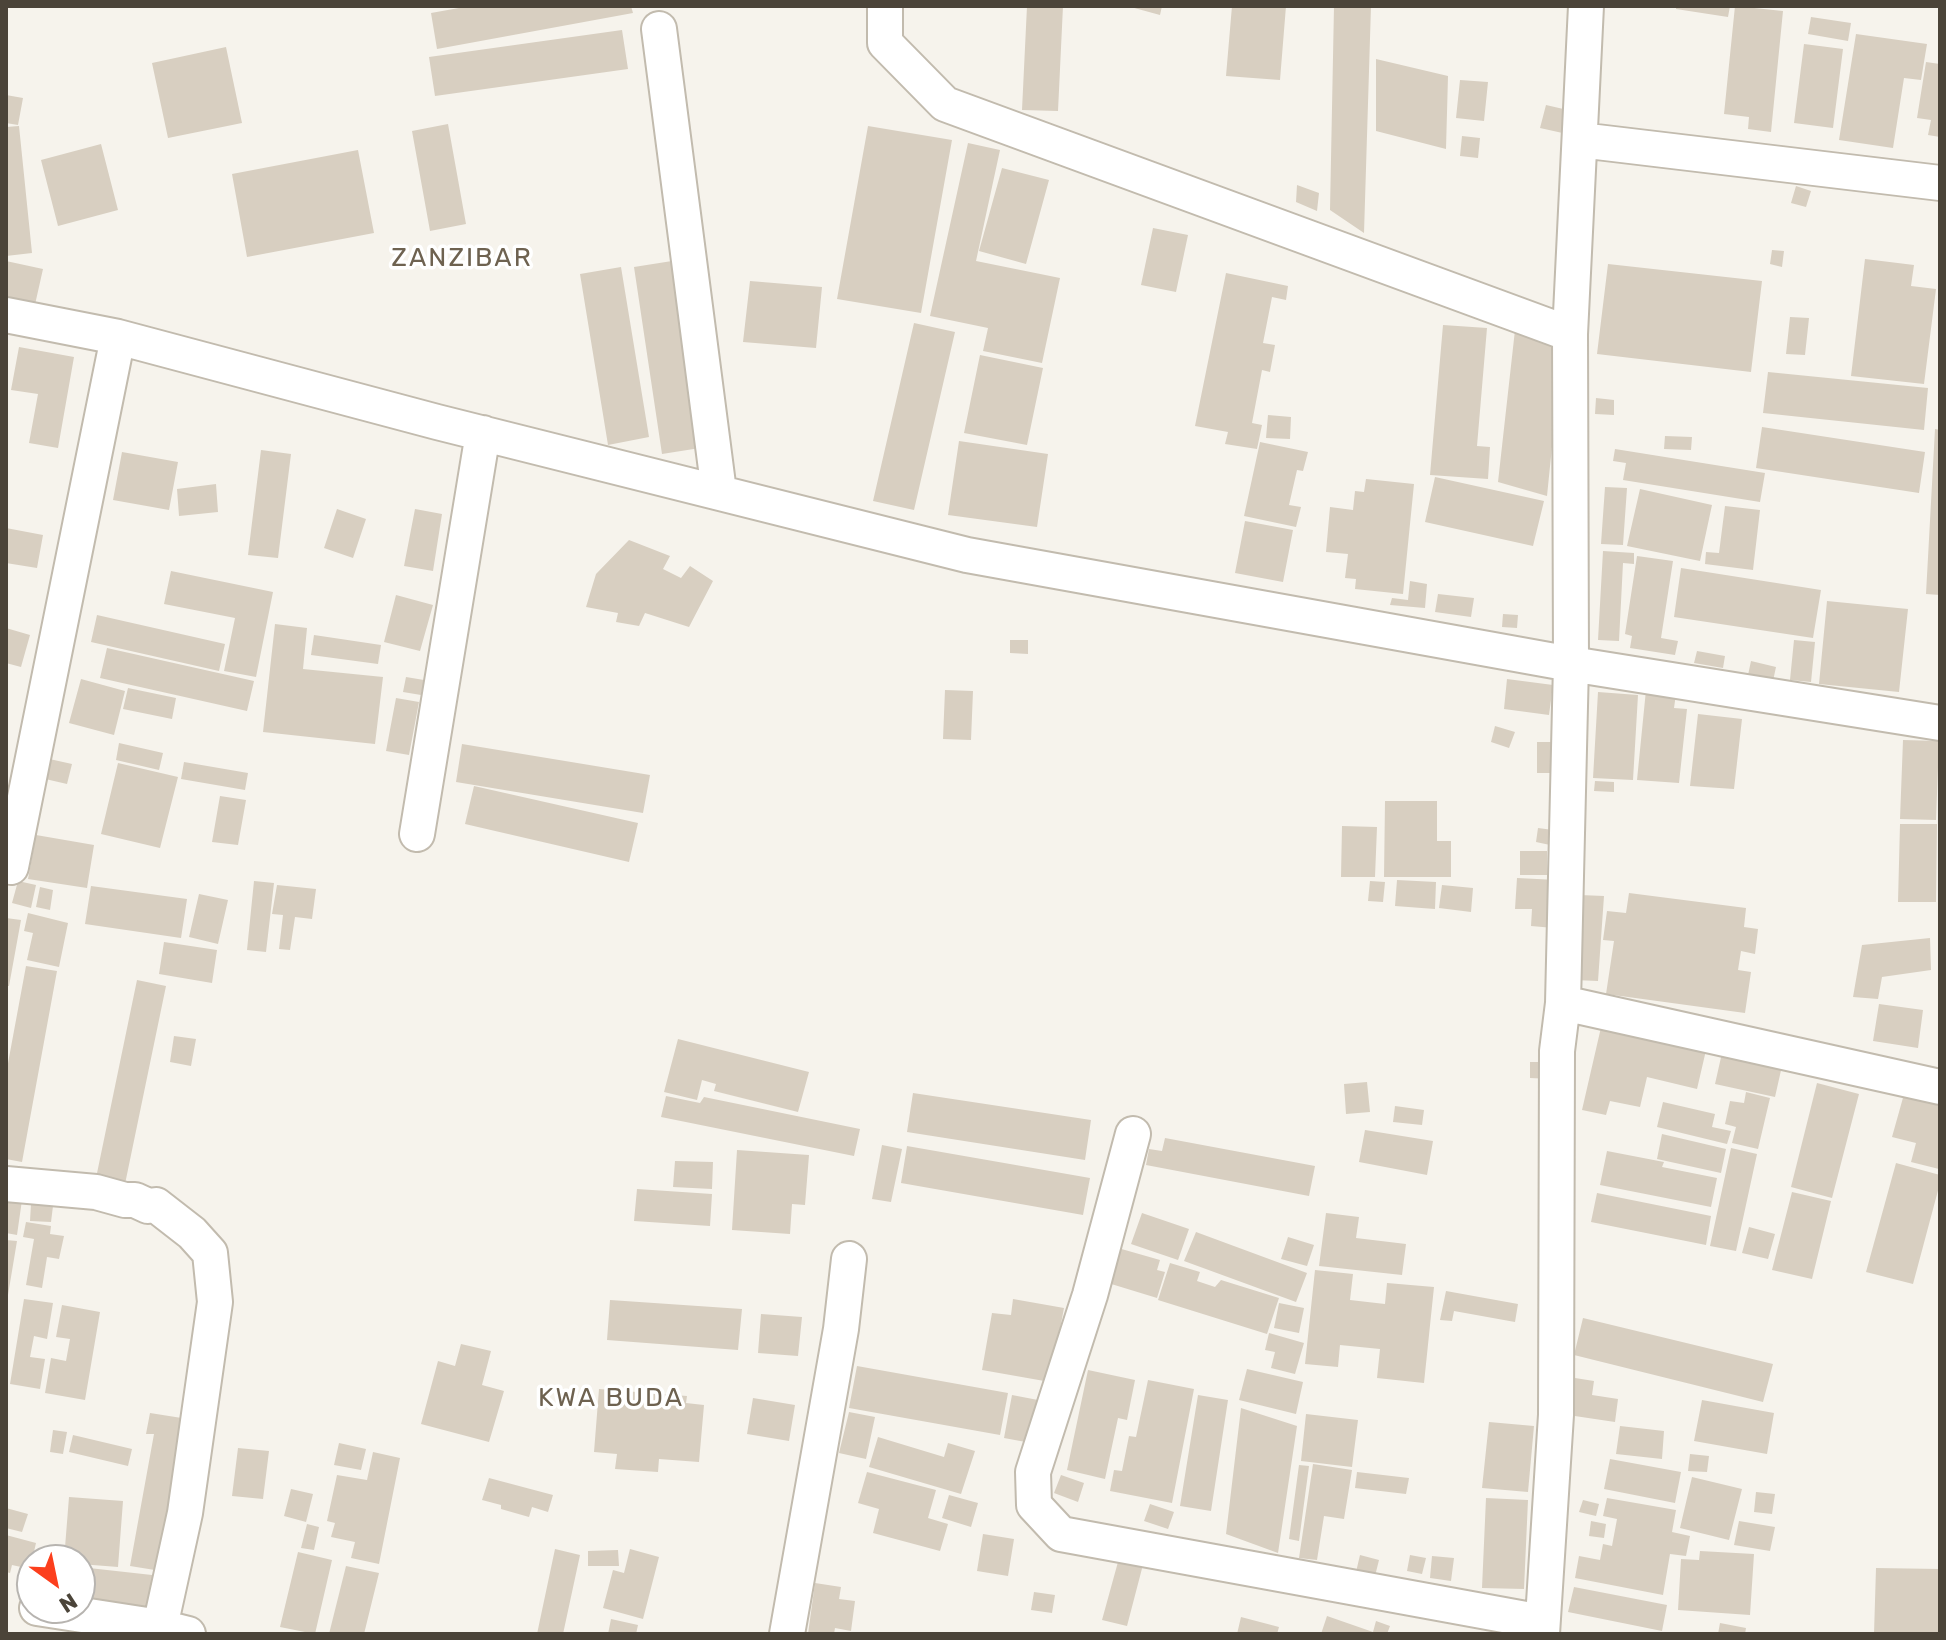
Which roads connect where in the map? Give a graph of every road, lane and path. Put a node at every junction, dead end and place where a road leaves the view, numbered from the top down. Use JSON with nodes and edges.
{"nodes":[{"id":1,"x":885,"y":6,"type":"edge"},
{"id":2,"x":1586,"y":6,"type":"edge"},
{"id":3,"x":659,"y":29,"type":"dead end"},
{"id":4,"x":1580,"y":140,"type":"junction"},
{"id":5,"x":1940,"y":183,"type":"edge"},
{"id":6,"x":6,"y":315,"type":"edge"},
{"id":7,"x":1570,"y":334,"type":"junction"},
{"id":8,"x":118,"y":337,"type":"junction"},
{"id":9,"x":483,"y":433,"type":"junction"},
{"id":10,"x":719,"y":492,"type":"junction"},
{"id":11,"x":1571,"y":664,"type":"junction"},
{"id":12,"x":1940,"y":723,"type":"edge"},
{"id":13,"x":417,"y":834,"type":"dead end"},
{"id":14,"x":11,"y":867,"type":"dead end"},
{"id":15,"x":1563,"y":1003,"type":"junction"},
{"id":16,"x":1940,"y":1087,"type":"edge"},
{"id":17,"x":1133,"y":1134,"type":"dead end"},
{"id":18,"x":6,"y":1184,"type":"edge"},
{"id":19,"x":849,"y":1259,"type":"dead end"},
{"id":20,"x":96,"y":1618,"type":"edge"},
{"id":21,"x":1542,"y":1628,"type":"edge"},
{"id":22,"x":174,"y":1631,"type":"edge"},
{"id":23,"x":787,"y":1634,"type":"edge"}],
"edges":[{"from":1,"to":7,"type":"street"},
{"from":2,"to":4,"type":"street"},
{"from":3,"to":10,"type":"street"},
{"from":4,"to":5,"type":"street"},
{"from":4,"to":7,"type":"street"},
{"from":6,"to":8,"type":"street"},
{"from":7,"to":11,"type":"street"},
{"from":8,"to":9,"type":"street"},
{"from":8,"to":14,"type":"street"},
{"from":9,"to":10,"type":"street"},
{"from":9,"to":13,"type":"street"},
{"from":10,"to":11,"type":"street"},
{"from":11,"to":12,"type":"street"},
{"from":11,"to":15,"type":"street"},
{"from":15,"to":16,"type":"street"},
{"from":15,"to":21,"type":"street"},
{"from":17,"to":21,"type":"street"},
{"from":18,"to":22,"type":"street"},
{"from":19,"to":23,"type":"street"},
{"from":20,"to":22,"type":"street"}]}
